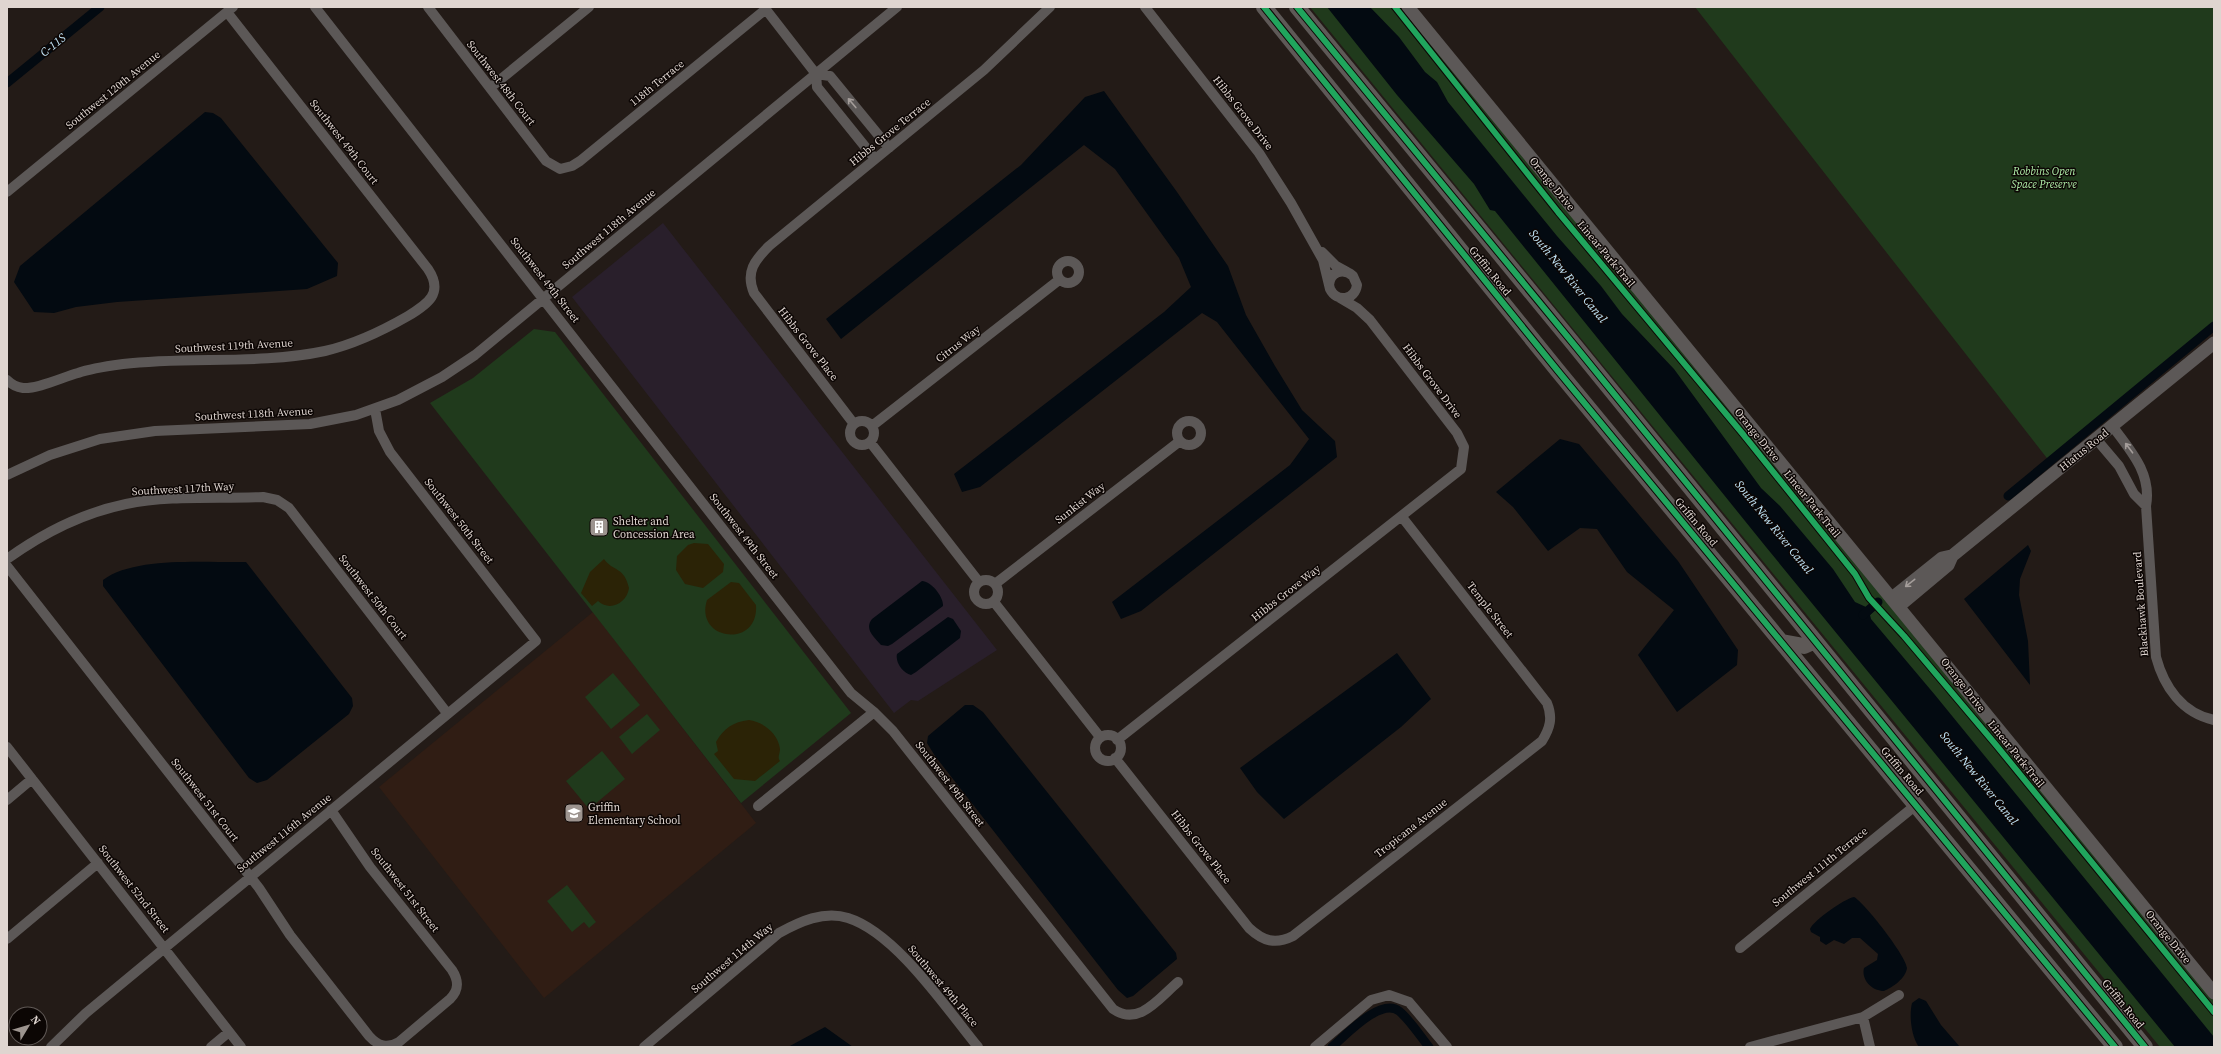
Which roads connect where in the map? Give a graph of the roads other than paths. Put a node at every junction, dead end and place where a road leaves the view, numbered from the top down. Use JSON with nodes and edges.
{"nodes":[{"id":1,"x":315,"y":7,"type":"edge"},
{"id":2,"x":428,"y":7,"type":"edge"},
{"id":3,"x":589,"y":7,"type":"edge"},
{"id":4,"x":897,"y":7,"type":"edge"},
{"id":5,"x":1050,"y":7,"type":"edge"},
{"id":6,"x":1145,"y":7,"type":"edge"},
{"id":7,"x":1264,"y":7,"type":"edge"},
{"id":8,"x":1297,"y":7,"type":"edge"},
{"id":9,"x":1408,"y":7,"type":"edge"},
{"id":10,"x":765,"y":8,"type":"edge"},
{"id":11,"x":230,"y":10,"type":"edge"},
{"id":12,"x":816,"y":74,"type":"junction"},
{"id":13,"x":490,"y":88,"type":"junction"},
{"id":14,"x":889,"y":148,"type":"junction"},
{"id":15,"x":875,"y":159,"type":"junction"},
{"id":16,"x":560,"y":169,"type":"joint"},
{"id":17,"x":7,"y":192,"type":"edge"},
{"id":18,"x":1312,"y":240,"type":"junction"},
{"id":19,"x":1348,"y":272,"type":"junction"},
{"id":20,"x":750,"y":276,"type":"joint"},
{"id":21,"x":1059,"y":280,"type":"dead end"},
{"id":22,"x":1357,"y":285,"type":"junction"},
{"id":23,"x":1329,"y":286,"type":"junction"},
{"id":24,"x":434,"y":290,"type":"joint"},
{"id":25,"x":1340,"y":298,"type":"junction"},
{"id":26,"x":543,"y":299,"type":"junction"},
{"id":27,"x":1370,"y":320,"type":"junction"},
{"id":28,"x":2214,"y":343,"type":"edge"},
{"id":29,"x":7,"y":380,"type":"edge"},
{"id":30,"x":375,"y":409,"type":"junction"},
{"id":31,"x":854,"y":424,"type":"junction"},
{"id":32,"x":872,"y":426,"type":"junction"},
{"id":33,"x":2113,"y":427,"type":"junction"},
{"id":34,"x":2097,"y":440,"type":"junction"},
{"id":35,"x":1180,"y":441,"type":"dead end"},
{"id":36,"x":870,"y":442,"type":"junction"},
{"id":37,"x":1463,"y":460,"type":"joint"},
{"id":38,"x":7,"y":475,"type":"edge"},
{"id":39,"x":277,"y":500,"type":"joint"},
{"id":40,"x":2146,"y":506,"type":"junction"},
{"id":41,"x":1402,"y":517,"type":"junction"},
{"id":42,"x":7,"y":559,"type":"edge"},
{"id":43,"x":7,"y":566,"type":"edge"},
{"id":44,"x":979,"y":582,"type":"junction"},
{"id":45,"x":995,"y":584,"type":"junction"},
{"id":46,"x":994,"y":602,"type":"junction"},
{"id":47,"x":1895,"y":602,"type":"junction"},
{"id":48,"x":536,"y":641,"type":"joint"},
{"id":49,"x":1815,"y":641,"type":"junction"},
{"id":50,"x":1782,"y":642,"type":"junction"},
{"id":51,"x":1834,"y":664,"type":"junction"},
{"id":52,"x":1806,"y":671,"type":"junction"},
{"id":53,"x":874,"y":712,"type":"junction"},
{"id":54,"x":447,"y":713,"type":"junction"},
{"id":55,"x":2214,"y":720,"type":"edge"},
{"id":56,"x":1551,"y":722,"type":"joint"},
{"id":57,"x":1100,"y":737,"type":"junction"},
{"id":58,"x":1117,"y":740,"type":"junction"},
{"id":59,"x":7,"y":747,"type":"edge"},
{"id":60,"x":1115,"y":758,"type":"junction"},
{"id":61,"x":32,"y":779,"type":"junction"},
{"id":62,"x":7,"y":800,"type":"edge"},
{"id":63,"x":1916,"y":804,"type":"junction"},
{"id":64,"x":758,"y":806,"type":"dead end"},
{"id":65,"x":331,"y":810,"type":"junction"},
{"id":66,"x":98,"y":863,"type":"junction"},
{"id":67,"x":250,"y":876,"type":"junction"},
{"id":68,"x":848,"y":917,"type":"joint"},
{"id":69,"x":7,"y":939,"type":"edge"},
{"id":70,"x":1274,"y":942,"type":"joint"},
{"id":71,"x":1740,"y":948,"type":"dead end"},
{"id":72,"x":166,"y":949,"type":"junction"},
{"id":73,"x":1178,"y":982,"type":"dead end"},
{"id":74,"x":2214,"y":993,"type":"edge"},
{"id":75,"x":1900,"y":995,"type":"dead end"},
{"id":76,"x":1863,"y":1017,"type":"junction"},
{"id":77,"x":229,"y":1032,"type":"junction"},
{"id":78,"x":384,"y":1046,"type":"edge"},
{"id":79,"x":51,"y":1047,"type":"edge"},
{"id":80,"x":211,"y":1047,"type":"edge"},
{"id":81,"x":241,"y":1047,"type":"edge"},
{"id":82,"x":644,"y":1047,"type":"edge"},
{"id":83,"x":978,"y":1047,"type":"edge"},
{"id":84,"x":1315,"y":1047,"type":"edge"},
{"id":85,"x":1447,"y":1047,"type":"edge"},
{"id":86,"x":1750,"y":1047,"type":"edge"},
{"id":87,"x":1870,"y":1047,"type":"edge"},
{"id":88,"x":2115,"y":1047,"type":"edge"},
{"id":89,"x":2145,"y":1047,"type":"edge"}],
"edges":[{"from":1,"to":26,"type":"street","name":"Southwest 49th Street"},
{"from":2,"to":13,"type":"street","name":"Southwest 48th Court"},
{"from":3,"to":13,"type":"street"},
{"from":4,"to":12,"type":"street","name":"Southwest 118th Avenue"},
{"from":5,"to":14,"type":"street","name":"Hibbs Grove Terrace"},
{"from":6,"to":18,"type":"street","name":"Hibbs Grove Drive"},
{"from":7,"to":50,"type":"main road","name":"Griffin Road"},
{"from":8,"to":49,"type":"main road","name":"Griffin Road"},
{"from":9,"to":47,"type":"street","name":"Orange Drive"},
{"from":10,"to":12,"type":"street"},
{"from":10,"to":16,"type":"street","name":"118th Terrace"},
{"from":11,"to":17,"type":"street","name":"Southwest 120th Avenue"},
{"from":11,"to":24,"type":"street","name":"Southwest 49th Court"},
{"from":14,"to":12,"type":"street","one_way":true},
{"from":12,"to":15,"type":"street"},
{"from":12,"to":26,"type":"street","name":"Southwest 118th Avenue"},
{"from":13,"to":16,"type":"street","name":"Southwest 48th Court"},
{"from":14,"to":15,"type":"street","name":"Hibbs Grove Terrace"},
{"from":15,"to":20,"type":"street","name":"Hibbs Grove Terrace"},
{"from":18,"to":19,"type":"street","name":"Hibbs Grove Drive"},
{"from":18,"to":23,"type":"street","name":"Hibbs Grove Drive"},
{"from":19,"to":22,"type":"street"},
{"from":19,"to":23,"type":"street"},
{"from":20,"to":31,"type":"street","name":"Hibbs Grove Place"},
{"from":21,"to":32,"type":"street","name":"Citrus Way"},
{"from":22,"to":25,"type":"street"},
{"from":22,"to":27,"type":"street","name":"Hibbs Grove Drive"},
{"from":23,"to":25,"type":"street"},
{"from":24,"to":29,"type":"street","name":"Southwest 119th Avenue"},
{"from":25,"to":27,"type":"street","name":"Hibbs Grove Drive"},
{"from":26,"to":30,"type":"street","name":"Southwest 118th Avenue"},
{"from":26,"to":53,"type":"street","name":"Southwest 49th Street"},
{"from":27,"to":37,"type":"street","name":"Hibbs Grove Drive"},
{"from":28,"to":33,"type":"street","name":"Hiatus Road"},
{"from":30,"to":38,"type":"street","name":"Southwest 118th Avenue"},
{"from":30,"to":48,"type":"street","name":"Southwest 50th Street"},
{"from":31,"to":32,"type":"street"},
{"from":31,"to":36,"type":"street"},
{"from":32,"to":36,"type":"street"},
{"from":33,"to":34,"type":"street","name":"Hiatus Road"},
{"from":40,"to":33,"type":"street","name":"Blackhawk Boulevard","one_way":true},
{"from":34,"to":40,"type":"street"},
{"from":34,"to":47,"type":"street","name":"Hiatus Road"},
{"from":35,"to":45,"type":"street","name":"Sunkist Way"},
{"from":36,"to":44,"type":"street"},
{"from":37,"to":41,"type":"street","name":"Hibbs Grove Way"},
{"from":39,"to":42,"type":"street","name":"Southwest 117th Way"},
{"from":39,"to":54,"type":"street","name":"Southwest 50th Court"},
{"from":40,"to":55,"type":"street","name":"Blackhawk Boulevard"},
{"from":41,"to":56,"type":"street","name":"Temple Street"},
{"from":41,"to":58,"type":"street","name":"Hibbs Grove Way"},
{"from":43,"to":67,"type":"street","name":"Southwest 51st Court"},
{"from":44,"to":45,"type":"street"},
{"from":44,"to":46,"type":"street"},
{"from":45,"to":46,"type":"street"},
{"from":46,"to":57,"type":"street"},
{"from":47,"to":74,"type":"street","name":"Orange Drive"},
{"from":48,"to":54,"type":"street","name":"Southwest 116th Avenue"},
{"from":49,"to":50,"type":"main road"},
{"from":49,"to":51,"type":"main road","name":"Griffin Road"},
{"from":50,"to":52,"type":"main road","name":"Griffin Road"},
{"from":51,"to":52,"type":"main road"},
{"from":51,"to":89,"type":"main road","name":"Griffin Road"},
{"from":52,"to":63,"type":"main road","name":"Griffin Road"},
{"from":53,"to":64,"type":"street"},
{"from":53,"to":73,"type":"street","name":"Southwest 49th Street"},
{"from":54,"to":65,"type":"street","name":"Southwest 116th Avenue"},
{"from":56,"to":70,"type":"street","name":"Tropicana Avenue"},
{"from":57,"to":58,"type":"street"},
{"from":57,"to":60,"type":"street"},
{"from":58,"to":60,"type":"street"},
{"from":59,"to":61,"type":"street","name":"Southwest 52nd Street"},
{"from":60,"to":70,"type":"street","name":"Hibbs Grove Place"},
{"from":61,"to":62,"type":"street"},
{"from":61,"to":66,"type":"street","name":"Southwest 52nd Street"},
{"from":63,"to":71,"type":"street","name":"Southwest 111th Terrace"},
{"from":63,"to":88,"type":"main road","name":"Griffin Road"},
{"from":65,"to":67,"type":"street","name":"Southwest 116th Avenue"},
{"from":65,"to":78,"type":"street","name":"Southwest 51st Street"},
{"from":66,"to":69,"type":"street"},
{"from":66,"to":72,"type":"street","name":"Southwest 52nd Street"},
{"from":67,"to":72,"type":"street","name":"Southwest 116th Avenue"},
{"from":67,"to":78,"type":"street","name":"Southwest 51st Court"},
{"from":68,"to":82,"type":"street","name":"Southwest 114th Way"},
{"from":68,"to":83,"type":"street","name":"Southwest 49th Place"},
{"from":72,"to":77,"type":"street","name":"Southwest 52nd Street"},
{"from":72,"to":79,"type":"street","name":"Southwest 116th Avenue"},
{"from":75,"to":76,"type":"street"},
{"from":76,"to":86,"type":"street"},
{"from":76,"to":87,"type":"street"},
{"from":77,"to":80,"type":"street"},
{"from":77,"to":81,"type":"street","name":"Southwest 52nd Street"},
{"from":84,"to":85,"type":"street"}]}
